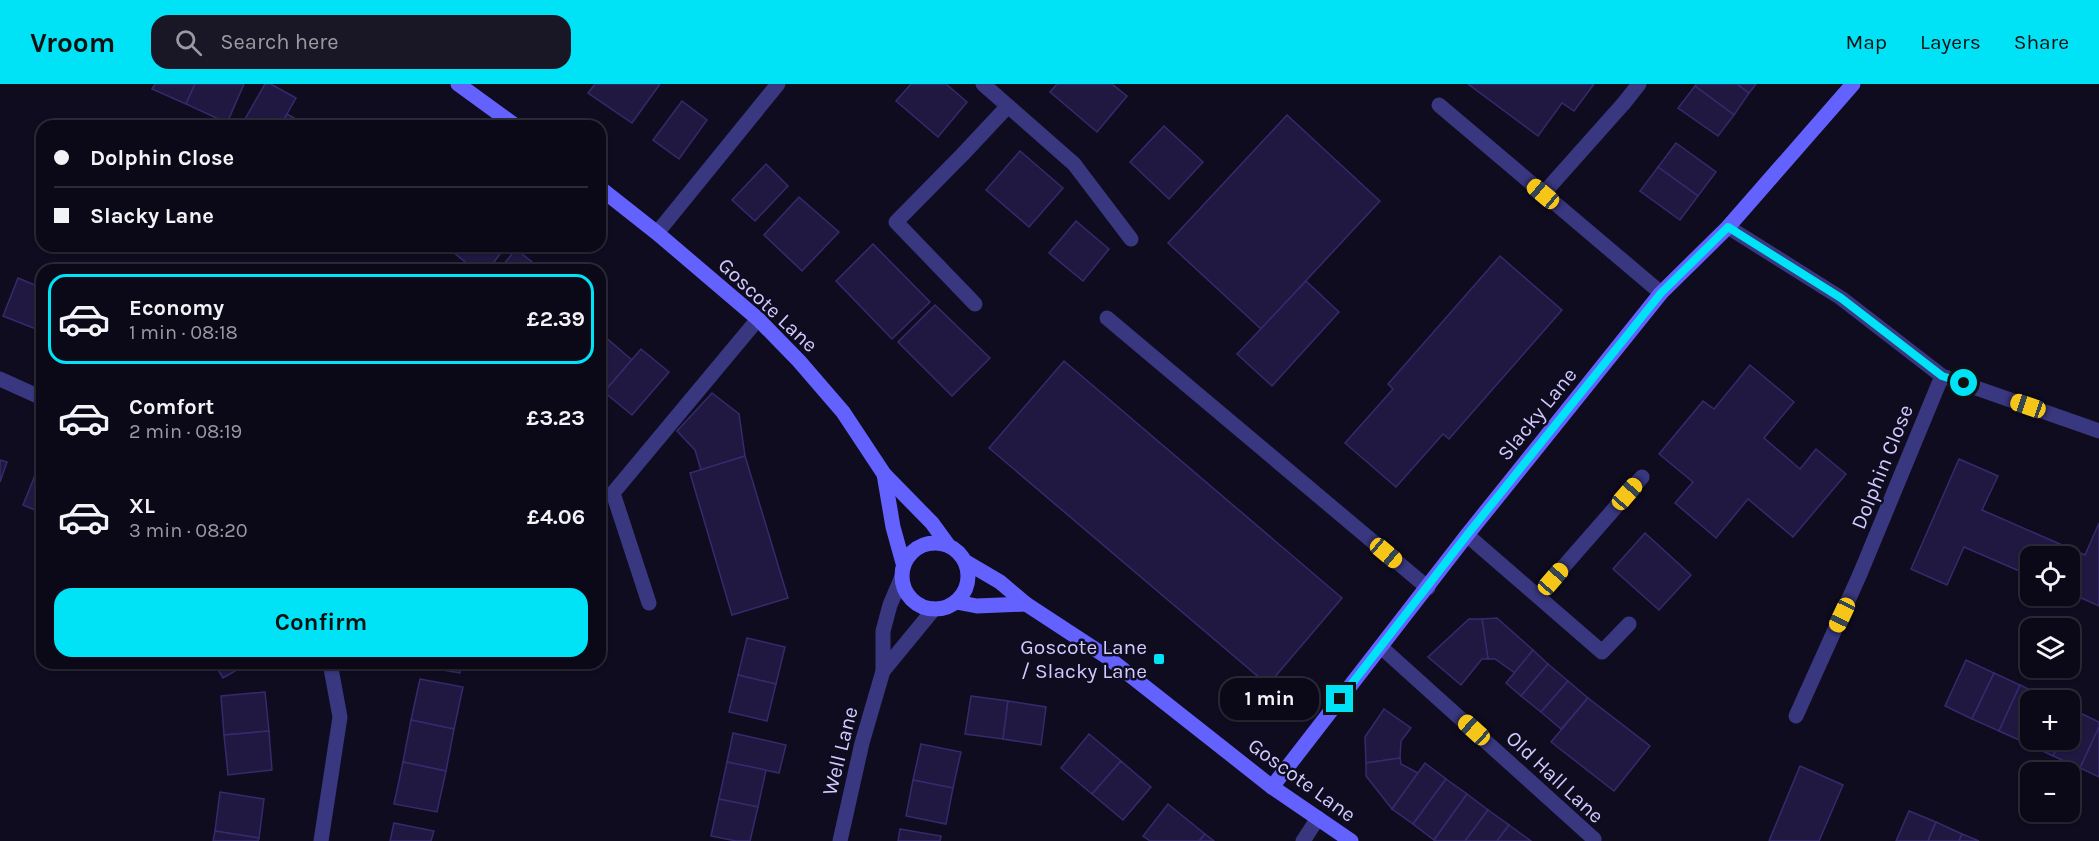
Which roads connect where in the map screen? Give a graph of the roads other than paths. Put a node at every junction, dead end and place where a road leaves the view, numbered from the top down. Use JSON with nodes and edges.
{"nodes":[{"id":1,"x":458,"y":84,"type":"edge"},
{"id":2,"x":778,"y":84,"type":"edge"},
{"id":3,"x":983,"y":84,"type":"edge"},
{"id":4,"x":1639,"y":84,"type":"edge"},
{"id":5,"x":1853,"y":84,"type":"edge"},
{"id":6,"x":1439,"y":105,"type":"dead end"},
{"id":7,"x":1008,"y":106,"type":"junction"},
{"id":8,"x":508,"y":120,"type":"edge"},
{"id":9,"x":606,"y":193,"type":"edge"},
{"id":10,"x":1543,"y":194,"type":"junction"},
{"id":11,"x":1728,"y":227,"type":"junction"},
{"id":12,"x":657,"y":233,"type":"junction"},
{"id":13,"x":1131,"y":239,"type":"dead end"},
{"id":14,"x":1661,"y":293,"type":"junction"},
{"id":15,"x":975,"y":304,"type":"dead end"},
{"id":16,"x":1107,"y":318,"type":"dead end"},
{"id":17,"x":758,"y":319,"type":"junction"},
{"id":18,"x":1942,"y":376,"type":"junction"},
{"id":19,"x":0,"y":379,"type":"edge"},
{"id":20,"x":36,"y":395,"type":"edge"},
{"id":21,"x":2099,"y":430,"type":"edge"},
{"id":22,"x":884,"y":474,"type":"junction"},
{"id":23,"x":1642,"y":477,"type":"dead end"},
{"id":24,"x":1467,"y":535,"type":"junction"},
{"id":25,"x":948,"y":545,"type":"junction"},
{"id":26,"x":903,"y":562,"type":"junction"},
{"id":27,"x":966,"y":562,"type":"junction"},
{"id":28,"x":901,"y":579,"type":"junction"},
{"id":29,"x":1428,"y":588,"type":"junction"},
{"id":30,"x":1538,"y":596,"type":"junction"},
{"id":31,"x":956,"y":602,"type":"junction"},
{"id":32,"x":649,"y":603,"type":"dead end"},
{"id":33,"x":1026,"y":604,"type":"junction"},
{"id":34,"x":934,"y":609,"type":"junction"},
{"id":35,"x":1629,"y":624,"type":"dead end"},
{"id":36,"x":1381,"y":647,"type":"junction"},
{"id":37,"x":331,"y":669,"type":"edge"},
{"id":38,"x":884,"y":671,"type":"junction"},
{"id":39,"x":1796,"y":717,"type":"dead end"},
{"id":40,"x":1272,"y":786,"type":"junction"},
{"id":41,"x":1318,"y":818,"type":"junction"},
{"id":42,"x":321,"y":841,"type":"edge"},
{"id":43,"x":840,"y":841,"type":"edge"},
{"id":44,"x":1303,"y":841,"type":"edge"},
{"id":45,"x":1351,"y":841,"type":"edge"},
{"id":46,"x":1593,"y":841,"type":"edge"}],
"edges":[{"from":1,"to":8,"type":"street"},
{"from":2,"to":12,"type":"street"},
{"from":3,"to":7,"type":"street"},
{"from":4,"to":10,"type":"street"},
{"from":5,"to":11,"type":"street","name":"Slacky Lane"},
{"from":6,"to":10,"type":"street"},
{"from":7,"to":13,"type":"street"},
{"from":7,"to":15,"type":"street"},
{"from":9,"to":12,"type":"street","name":"Goscote Lane"},
{"from":10,"to":14,"type":"street"},
{"from":11,"to":14,"type":"street","name":"Slacky Lane"},
{"from":11,"to":18,"type":"street"},
{"from":12,"to":17,"type":"street","name":"Goscote Lane"},
{"from":14,"to":24,"type":"street","name":"Slacky Lane"},
{"from":16,"to":29,"type":"street"},
{"from":17,"to":22,"type":"street","name":"Goscote Lane"},
{"from":17,"to":32,"type":"street"},
{"from":18,"to":21,"type":"street"},
{"from":18,"to":39,"type":"street","name":"Dolphin Close"},
{"from":19,"to":20,"type":"street"},
{"from":22,"to":25,"type":"street","name":"Goscote Lane"},
{"from":22,"to":26,"type":"street","name":"Goscote Lane"},
{"from":23,"to":30,"type":"street"},
{"from":24,"to":29,"type":"street","name":"Slacky Lane"},
{"from":24,"to":30,"type":"street"},
{"from":25,"to":26,"type":"street"},
{"from":25,"to":27,"type":"street"},
{"from":26,"to":28,"type":"street"},
{"from":27,"to":31,"type":"street"},
{"from":27,"to":33,"type":"street","name":"Goscote Lane"},
{"from":28,"to":34,"type":"street"},
{"from":28,"to":38,"type":"street","name":"Well Lane"},
{"from":29,"to":36,"type":"street","name":"Slacky Lane"},
{"from":30,"to":35,"type":"street"},
{"from":31,"to":33,"type":"street"},
{"from":31,"to":34,"type":"street"},
{"from":33,"to":40,"type":"street","name":"Goscote Lane"},
{"from":34,"to":38,"type":"street","name":"Well Lane"},
{"from":36,"to":40,"type":"street","name":"Slacky Lane"},
{"from":36,"to":46,"type":"street","name":"Old Hall Lane"},
{"from":37,"to":42,"type":"street"},
{"from":38,"to":43,"type":"street","name":"Well Lane"},
{"from":40,"to":41,"type":"street","name":"Goscote Lane"},
{"from":41,"to":44,"type":"street"},
{"from":41,"to":45,"type":"street","name":"Goscote Lane"}]}
